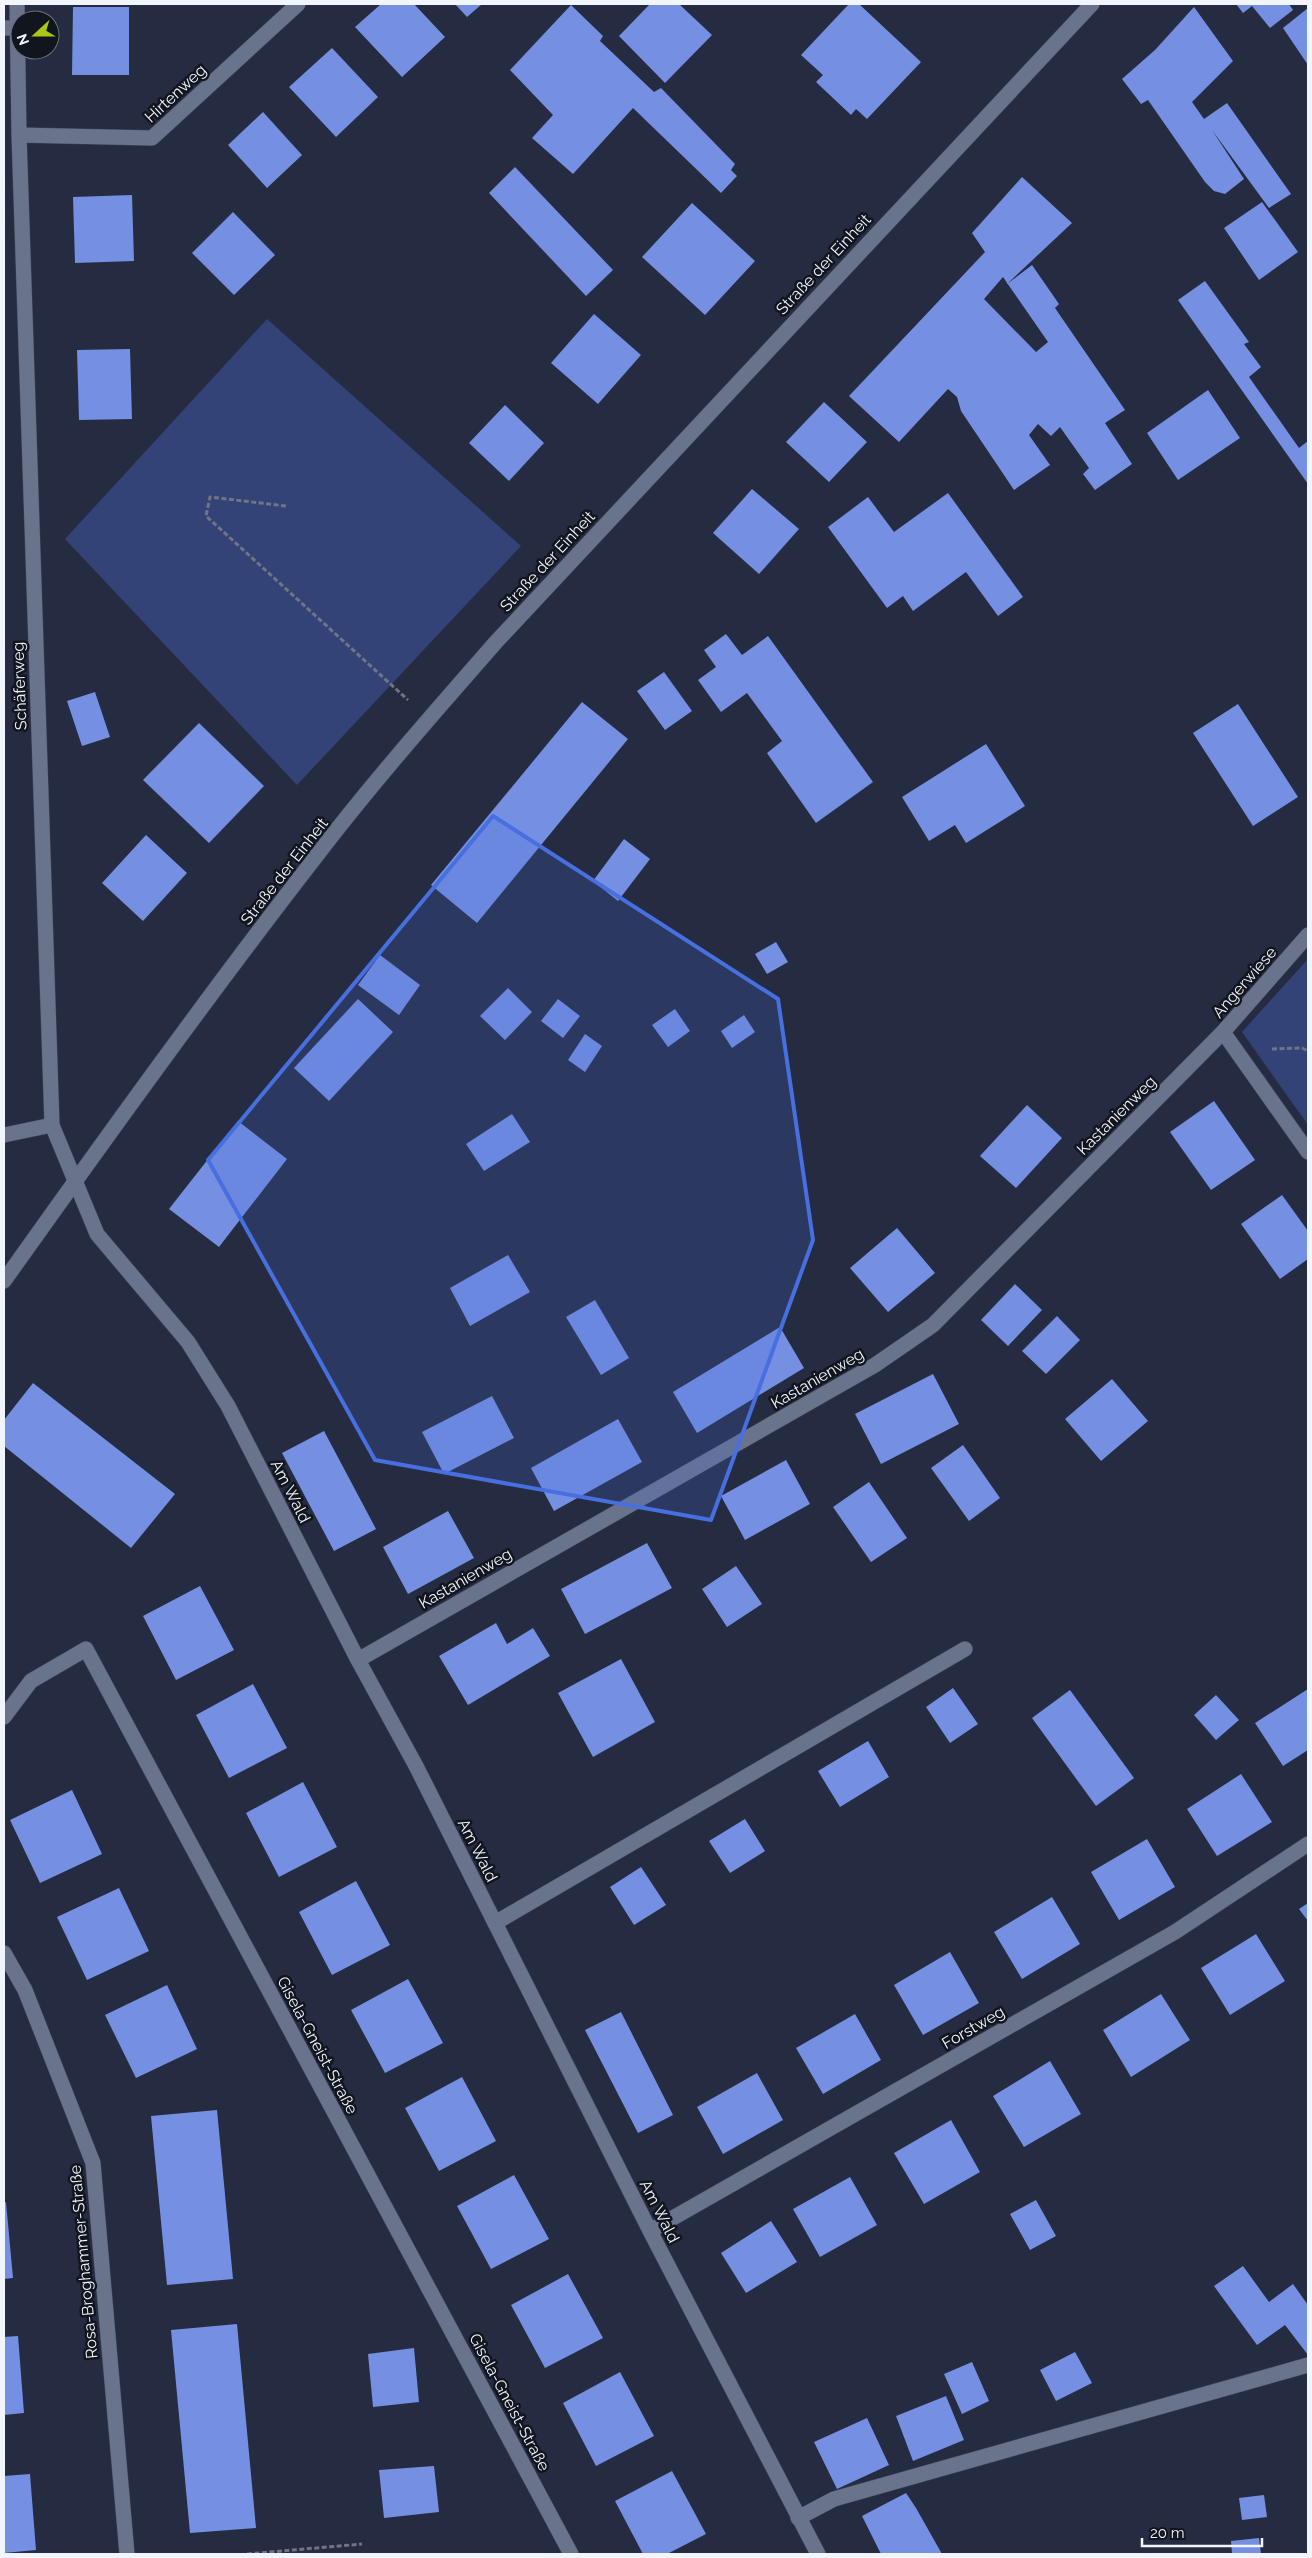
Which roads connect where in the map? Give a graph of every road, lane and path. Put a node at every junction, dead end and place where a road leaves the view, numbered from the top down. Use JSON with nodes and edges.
{"nodes":[{"id":1,"x":298,"y":4,"type":"edge"},
{"id":2,"x":1092,"y":4,"type":"edge"},
{"id":3,"x":13,"y":60,"type":"edge"},
{"id":4,"x":18,"y":135,"type":"junction"},
{"id":5,"x":286,"y":506,"type":"dead end"},
{"id":6,"x":428,"y":719,"type":"junction"},
{"id":7,"x":1308,"y":935,"type":"edge"},
{"id":8,"x":1223,"y":1032,"type":"junction"},
{"id":9,"x":52,"y":1125,"type":"junction"},
{"id":10,"x":4,"y":1135,"type":"edge"},
{"id":11,"x":1308,"y":1152,"type":"edge"},
{"id":12,"x":75,"y":1182,"type":"junction"},
{"id":13,"x":4,"y":1281,"type":"edge"},
{"id":14,"x":965,"y":1649,"type":"dead end"},
{"id":15,"x":358,"y":1660,"type":"junction"},
{"id":16,"x":4,"y":1717,"type":"edge"},
{"id":17,"x":1308,"y":1844,"type":"edge"},
{"id":18,"x":495,"y":1923,"type":"junction"},
{"id":19,"x":4,"y":1953,"type":"edge"},
{"id":20,"x":650,"y":2231,"type":"junction"},
{"id":21,"x":1308,"y":2365,"type":"edge"},
{"id":22,"x":798,"y":2518,"type":"junction"},
{"id":23,"x":362,"y":2544,"type":"dead end"},
{"id":24,"x":127,"y":2554,"type":"edge"},
{"id":25,"x":247,"y":2554,"type":"edge"},
{"id":26,"x":571,"y":2554,"type":"edge"},
{"id":27,"x":818,"y":2554,"type":"edge"}],
"edges":[{"from":1,"to":4,"type":"street","name":"Hirtenweg"},
{"from":2,"to":6,"type":"street","name":"Straße der Einheit"},
{"from":3,"to":4,"type":"street","name":"Schäferweg"},
{"from":4,"to":9,"type":"street","name":"Schäferweg"},
{"from":5,"to":6,"type":"path"},
{"from":6,"to":12,"type":"street","name":"Straße der Einheit"},
{"from":7,"to":8,"type":"street","name":"Angerwiese"},
{"from":8,"to":11,"type":"street","name":"Angerwiese"},
{"from":8,"to":15,"type":"street","name":"Kastanienweg"},
{"from":9,"to":10,"type":"street"},
{"from":9,"to":12,"type":"street","name":"Schäferweg"},
{"from":12,"to":13,"type":"street","name":"Straße der Einheit"},
{"from":12,"to":15,"type":"street","name":"Am Wald"},
{"from":14,"to":18,"type":"street"},
{"from":15,"to":18,"type":"street","name":"Am Wald"},
{"from":16,"to":26,"type":"street","name":"Gisela-Gneist-Straße"},
{"from":17,"to":20,"type":"street","name":"Forstweg"},
{"from":18,"to":20,"type":"street","name":"Am Wald"},
{"from":19,"to":24,"type":"street","name":"Rosa-Broghammer-Straße"},
{"from":20,"to":22,"type":"street","name":"Am Wald"},
{"from":21,"to":22,"type":"street"},
{"from":22,"to":27,"type":"street","name":"Am Wald"},
{"from":23,"to":25,"type":"path"}]}
